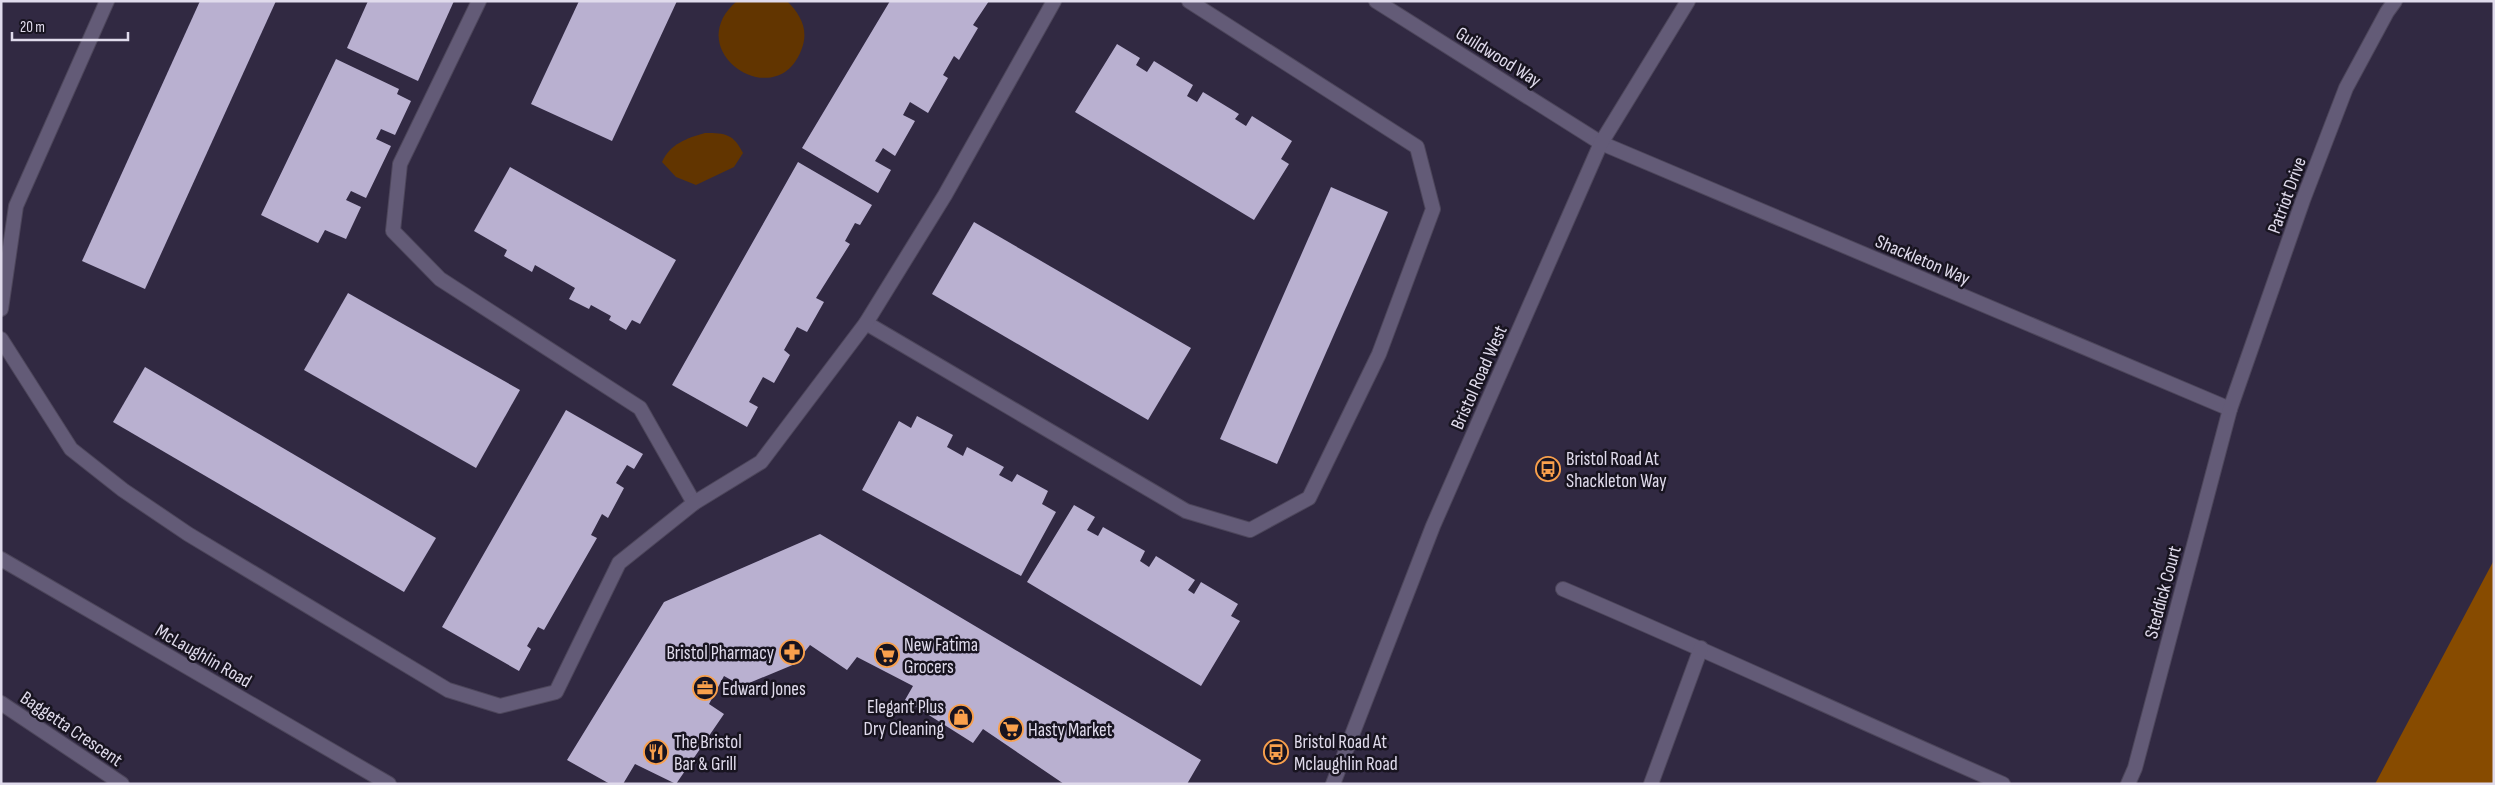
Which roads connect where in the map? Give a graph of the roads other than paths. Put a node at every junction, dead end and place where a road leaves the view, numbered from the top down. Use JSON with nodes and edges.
{"nodes":[{"id":1,"x":107,"y":1,"type":"edge"},
{"id":2,"x":479,"y":1,"type":"edge"},
{"id":3,"x":1054,"y":1,"type":"edge"},
{"id":4,"x":1190,"y":1,"type":"edge"},
{"id":5,"x":1376,"y":1,"type":"edge"},
{"id":6,"x":1688,"y":1,"type":"edge"},
{"id":7,"x":2396,"y":1,"type":"edge"},
{"id":8,"x":1601,"y":143,"type":"junction"},
{"id":9,"x":1,"y":309,"type":"edge"},
{"id":10,"x":866,"y":323,"type":"junction"},
{"id":11,"x":1,"y":339,"type":"edge"},
{"id":12,"x":2230,"y":410,"type":"junction"},
{"id":13,"x":694,"y":503,"type":"junction"},
{"id":14,"x":1,"y":559,"type":"edge"},
{"id":15,"x":1563,"y":589,"type":"dead end"},
{"id":16,"x":1702,"y":648,"type":"junction"},
{"id":17,"x":1,"y":704,"type":"edge"},
{"id":18,"x":122,"y":784,"type":"edge"},
{"id":19,"x":389,"y":784,"type":"edge"},
{"id":20,"x":1333,"y":784,"type":"edge"},
{"id":21,"x":1651,"y":784,"type":"edge"},
{"id":22,"x":2003,"y":784,"type":"edge"},
{"id":23,"x":2128,"y":784,"type":"edge"}],
"edges":[{"from":1,"to":9,"type":"street"},
{"from":2,"to":13,"type":"street"},
{"from":3,"to":10,"type":"street"},
{"from":4,"to":10,"type":"street"},
{"from":5,"to":8,"type":"street","name":"Guildwood Way"},
{"from":6,"to":8,"type":"street","name":"Bristol Road West"},
{"from":7,"to":12,"type":"street","name":"Patriot Drive"},
{"from":8,"to":12,"type":"street","name":"Shackleton Way"},
{"from":8,"to":20,"type":"street","name":"Bristol Road West"},
{"from":10,"to":13,"type":"street"},
{"from":11,"to":13,"type":"street"},
{"from":12,"to":23,"type":"street","name":"Steddick Court"},
{"from":14,"to":19,"type":"street","name":"McLaughlin Road"},
{"from":15,"to":16,"type":"street"},
{"from":16,"to":21,"type":"street"},
{"from":16,"to":22,"type":"street"},
{"from":17,"to":18,"type":"street","name":"Baggetta Crescent"}]}
